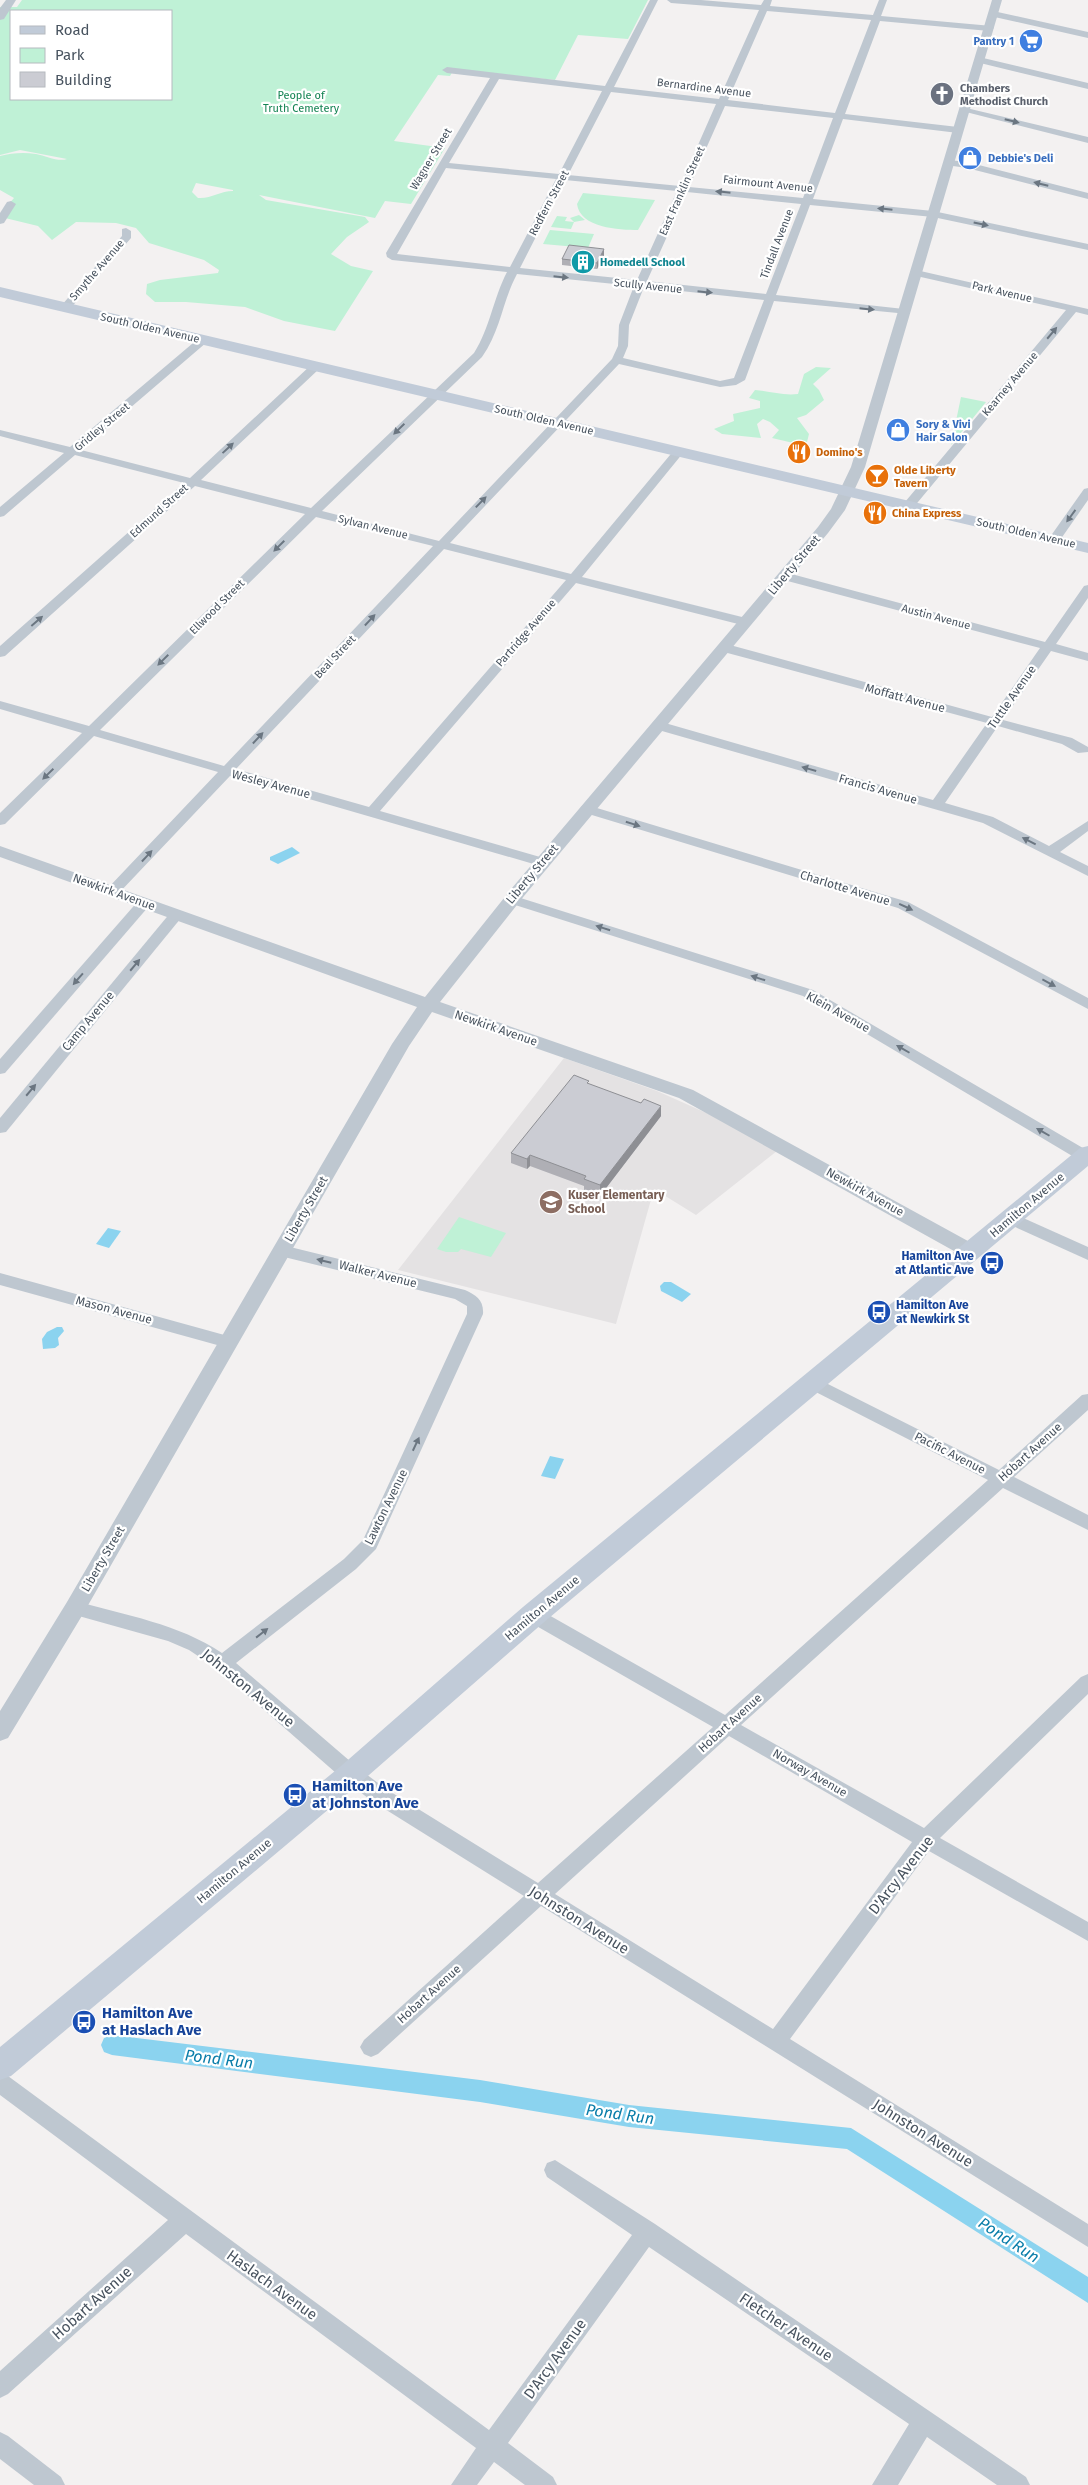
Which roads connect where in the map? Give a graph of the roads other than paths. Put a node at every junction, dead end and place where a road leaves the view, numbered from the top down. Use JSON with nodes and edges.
{"nodes":[{"id":1,"x":654,"y":0,"type":"edge"},
{"id":2,"x":671,"y":0,"type":"edge"},
{"id":3,"x":883,"y":0,"type":"edge"},
{"id":4,"x":997,"y":0,"type":"edge"},
{"id":5,"x":766,"y":4,"type":"edge"},
{"id":6,"x":993,"y":14,"type":"junction"},
{"id":7,"x":876,"y":19,"type":"junction"},
{"id":8,"x":989,"y":28,"type":"junction"},
{"id":9,"x":1088,"y":34,"type":"edge"},
{"id":10,"x":979,"y":60,"type":"junction"},
{"id":11,"x":447,"y":70,"type":"dead end"},
{"id":12,"x":496,"y":76,"type":"junction"},
{"id":13,"x":1088,"y":86,"type":"edge"},
{"id":14,"x":607,"y":89,"type":"junction"},
{"id":15,"x":722,"y":103,"type":"junction"},
{"id":16,"x":965,"y":109,"type":"junction"},
{"id":17,"x":840,"y":116,"type":"junction"},
{"id":18,"x":958,"y":130,"type":"junction"},
{"id":19,"x":1088,"y":140,"type":"edge"},
{"id":20,"x":948,"y":163,"type":"junction"},
{"id":21,"x":442,"y":165,"type":"junction"},
{"id":22,"x":563,"y":177,"type":"junction"},
{"id":23,"x":684,"y":188,"type":"junction"},
{"id":24,"x":1088,"y":196,"type":"edge"},
{"id":25,"x":807,"y":201,"type":"junction"},
{"id":26,"x":11,"y":204,"type":"dead end"},
{"id":27,"x":933,"y":214,"type":"junction"},
{"id":28,"x":0,"y":221,"type":"edge"},
{"id":29,"x":126,"y":231,"type":"dead end"},
{"id":30,"x":1088,"y":247,"type":"edge"},
{"id":31,"x":392,"y":257,"type":"joint"},
{"id":32,"x":513,"y":272,"type":"junction"},
{"id":33,"x":916,"y":273,"type":"junction"},
{"id":34,"x":640,"y":285,"type":"junction"},
{"id":35,"x":0,"y":292,"type":"edge"},
{"id":36,"x":770,"y":299,"type":"junction"},
{"id":37,"x":65,"y":308,"type":"junction"},
{"id":38,"x":1073,"y":309,"type":"junction"},
{"id":39,"x":904,"y":312,"type":"junction"},
{"id":40,"x":1088,"y":312,"type":"edge"},
{"id":41,"x":204,"y":340,"type":"junction"},
{"id":42,"x":617,"y":360,"type":"junction"},
{"id":43,"x":315,"y":367,"type":"junction"},
{"id":44,"x":434,"y":395,"type":"junction"},
{"id":45,"x":557,"y":423,"type":"junction"},
{"id":46,"x":0,"y":432,"type":"edge"},
{"id":47,"x":75,"y":450,"type":"junction"},
{"id":48,"x":679,"y":451,"type":"junction"},
{"id":49,"x":193,"y":481,"type":"junction"},
{"id":50,"x":848,"y":491,"type":"junction"},
{"id":51,"x":1088,"y":492,"type":"edge"},
{"id":52,"x":909,"y":505,"type":"junction"},
{"id":53,"x":314,"y":512,"type":"junction"},
{"id":54,"x":0,"y":513,"type":"edge"},
{"id":55,"x":1054,"y":540,"type":"junction"},
{"id":56,"x":441,"y":544,"type":"junction"},
{"id":57,"x":1088,"y":548,"type":"edge"},
{"id":58,"x":784,"y":576,"type":"junction"},
{"id":59,"x":574,"y":578,"type":"junction"},
{"id":60,"x":1088,"y":589,"type":"edge"},
{"id":61,"x":746,"y":622,"type":"junction"},
{"id":62,"x":1048,"y":646,"type":"junction"},
{"id":63,"x":725,"y":648,"type":"junction"},
{"id":64,"x":0,"y":653,"type":"edge"},
{"id":65,"x":1088,"y":657,"type":"edge"},
{"id":66,"x":0,"y":705,"type":"edge"},
{"id":67,"x":995,"y":722,"type":"junction"},
{"id":68,"x":660,"y":726,"type":"junction"},
{"id":69,"x":91,"y":731,"type":"junction"},
{"id":70,"x":1083,"y":750,"type":"dead end"},
{"id":71,"x":227,"y":772,"type":"junction"},
{"id":72,"x":936,"y":806,"type":"junction"},
{"id":73,"x":587,"y":809,"type":"junction"},
{"id":74,"x":372,"y":812,"type":"junction"},
{"id":75,"x":0,"y":821,"type":"edge"},
{"id":76,"x":1088,"y":825,"type":"edge"},
{"id":77,"x":0,"y":851,"type":"edge"},
{"id":78,"x":1050,"y":852,"type":"junction"},
{"id":79,"x":542,"y":862,"type":"junction"},
{"id":80,"x":1088,"y":872,"type":"edge"},
{"id":81,"x":113,"y":891,"type":"junction"},
{"id":82,"x":511,"y":899,"type":"junction"},
{"id":83,"x":144,"y":903,"type":"junction"},
{"id":84,"x":176,"y":915,"type":"junction"},
{"id":85,"x":428,"y":1004,"type":"junction"},
{"id":86,"x":1088,"y":1004,"type":"edge"},
{"id":87,"x":0,"y":1068,"type":"edge"},
{"id":88,"x":0,"y":1128,"type":"edge"},
{"id":89,"x":1087,"y":1155,"type":"edge"},
{"id":90,"x":1010,"y":1218,"type":"junction"},
{"id":91,"x":282,"y":1251,"type":"junction"},
{"id":92,"x":970,"y":1251,"type":"junction"},
{"id":93,"x":1088,"y":1254,"type":"edge"},
{"id":94,"x":0,"y":1279,"type":"edge"},
{"id":95,"x":473,"y":1300,"type":"joint"},
{"id":96,"x":228,"y":1342,"type":"junction"},
{"id":97,"x":812,"y":1383,"type":"junction"},
{"id":98,"x":1088,"y":1400,"type":"edge"},
{"id":99,"x":1001,"y":1478,"type":"junction"},
{"id":100,"x":1088,"y":1523,"type":"edge"},
{"id":101,"x":75,"y":1608,"type":"junction"},
{"id":102,"x":533,"y":1615,"type":"junction"},
{"id":103,"x":223,"y":1663,"type":"junction"},
{"id":104,"x":1088,"y":1682,"type":"edge"},
{"id":105,"x":727,"y":1726,"type":"junction"},
{"id":106,"x":0,"y":1731,"type":"edge"},
{"id":107,"x":351,"y":1774,"type":"junction"},
{"id":108,"x":926,"y":1839,"type":"junction"},
{"id":109,"x":539,"y":1896,"type":"junction"},
{"id":110,"x":1088,"y":1932,"type":"edge"},
{"id":111,"x":776,"y":2042,"type":"junction"},
{"id":112,"x":371,"y":2047,"type":"dead end"},
{"id":113,"x":0,"y":2066,"type":"edge"},
{"id":114,"x":0,"y":2083,"type":"edge"},
{"id":115,"x":555,"y":2170,"type":"dead end"},
{"id":116,"x":184,"y":2221,"type":"junction"},
{"id":117,"x":647,"y":2232,"type":"junction"},
{"id":118,"x":1088,"y":2236,"type":"edge"},
{"id":119,"x":0,"y":2386,"type":"edge"},
{"id":120,"x":924,"y":2421,"type":"junction"},
{"id":121,"x":0,"y":2444,"type":"edge"},
{"id":122,"x":491,"y":2446,"type":"junction"},
{"id":123,"x":53,"y":2485,"type":"edge"},
{"id":124,"x":463,"y":2485,"type":"edge"},
{"id":125,"x":545,"y":2485,"type":"edge"},
{"id":126,"x":884,"y":2485,"type":"edge"},
{"id":127,"x":1018,"y":2485,"type":"edge"}],
"edges":[{"from":1,"to":14,"type":"street","name":"Redfern Street"},
{"from":2,"to":5,"type":"street"},
{"from":3,"to":7,"type":"street","name":"Tindall Avenue"},
{"from":4,"to":6,"type":"street","name":"Liberty Street"},
{"from":5,"to":7,"type":"street"},
{"from":5,"to":15,"type":"street","name":"East Franklin Street"},
{"from":6,"to":8,"type":"street","name":"Liberty Street"},
{"from":6,"to":9,"type":"street"},
{"from":7,"to":8,"type":"street"},
{"from":7,"to":17,"type":"street","name":"Tindall Avenue"},
{"from":8,"to":10,"type":"street","name":"Liberty Street"},
{"from":10,"to":13,"type":"street"},
{"from":10,"to":16,"type":"street","name":"Liberty Street"},
{"from":11,"to":12,"type":"street","name":"Bernardine Avenue"},
{"from":12,"to":14,"type":"street","name":"Bernardine Avenue"},
{"from":12,"to":21,"type":"street","name":"Wagner Street"},
{"from":14,"to":15,"type":"street","name":"Bernardine Avenue"},
{"from":14,"to":22,"type":"street","name":"Redfern Street"},
{"from":15,"to":17,"type":"street","name":"Bernardine Avenue"},
{"from":15,"to":23,"type":"street","name":"East Franklin Street"},
{"from":16,"to":18,"type":"street","name":"Liberty Street"},
{"from":16,"to":19,"type":"street","one_way":true},
{"from":17,"to":18,"type":"street","name":"Bernardine Avenue"},
{"from":17,"to":25,"type":"street","name":"Tindall Avenue"},
{"from":18,"to":20,"type":"street","name":"Liberty Street"},
{"from":24,"to":20,"type":"street","one_way":true},
{"from":20,"to":27,"type":"street","name":"Liberty Street"},
{"from":21,"to":22,"type":"street","name":"Fairmount Avenue"},
{"from":21,"to":31,"type":"street","name":"Wagner Street"},
{"from":22,"to":23,"type":"street","name":"Fairmount Avenue"},
{"from":22,"to":32,"type":"street","name":"Redfern Street"},
{"from":25,"to":23,"type":"street","name":"Fairmount Avenue","one_way":true},
{"from":23,"to":34,"type":"street","name":"East Franklin Street"},
{"from":27,"to":25,"type":"street","name":"Fairmount Avenue","one_way":true},
{"from":25,"to":36,"type":"street","name":"Tindall Avenue"},
{"from":26,"to":28,"type":"street"},
{"from":27,"to":30,"type":"street","name":"Fairmount Avenue","one_way":true},
{"from":27,"to":33,"type":"street","name":"Liberty Street"},
{"from":29,"to":37,"type":"street","name":"Smythe Avenue"},
{"from":31,"to":32,"type":"street","name":"Scully Avenue"},
{"from":32,"to":34,"type":"street","name":"Scully Avenue","one_way":true},
{"from":32,"to":44,"type":"street","name":"Redfern Street"},
{"from":33,"to":38,"type":"street","name":"Park Avenue"},
{"from":33,"to":39,"type":"street","name":"Liberty Street"},
{"from":34,"to":36,"type":"street","name":"Scully Avenue","one_way":true},
{"from":34,"to":42,"type":"street","name":"East Franklin Street"},
{"from":35,"to":37,"type":"main road","name":"South Olden Avenue"},
{"from":36,"to":39,"type":"street","name":"Scully Avenue","one_way":true},
{"from":36,"to":42,"type":"street","name":"Tindall Avenue"},
{"from":37,"to":41,"type":"main road","name":"South Olden Avenue"},
{"from":38,"to":40,"type":"street","name":"Park Avenue"},
{"from":52,"to":38,"type":"street","name":"Kearney Avenue","one_way":true},
{"from":39,"to":50,"type":"street","name":"Liberty Street"},
{"from":41,"to":43,"type":"main road","name":"South Olden Avenue"},
{"from":41,"to":47,"type":"street","name":"Gridley Street"},
{"from":42,"to":45,"type":"street","name":"East Franklin Street"},
{"from":43,"to":44,"type":"main road","name":"South Olden Avenue"},
{"from":49,"to":43,"type":"street","name":"Edmund Street","one_way":true},
{"from":44,"to":45,"type":"main road","name":"South Olden Avenue"},
{"from":44,"to":53,"type":"street","name":"Ellwood Street","one_way":true},
{"from":45,"to":48,"type":"main road","name":"South Olden Avenue"},
{"from":56,"to":45,"type":"street","name":"Beal Street","one_way":true},
{"from":46,"to":47,"type":"street","name":"Sylvan Avenue"},
{"from":47,"to":49,"type":"street","name":"Sylvan Avenue"},
{"from":47,"to":54,"type":"street","name":"Gridley Street"},
{"from":48,"to":50,"type":"main road","name":"South Olden Avenue"},
{"from":48,"to":59,"type":"street","name":"Partridge Avenue"},
{"from":49,"to":53,"type":"street","name":"Sylvan Avenue"},
{"from":64,"to":49,"type":"street","name":"Edmund Street","one_way":true},
{"from":50,"to":52,"type":"main road","name":"South Olden Avenue"},
{"from":50,"to":58,"type":"street","name":"Liberty Street"},
{"from":51,"to":55,"type":"street","one_way":true},
{"from":52,"to":55,"type":"main road","name":"South Olden Avenue"},
{"from":53,"to":56,"type":"street","name":"Sylvan Avenue"},
{"from":53,"to":69,"type":"street","name":"Ellwood Street","one_way":true},
{"from":55,"to":57,"type":"main road","name":"South Olden Avenue"},
{"from":56,"to":59,"type":"street","name":"Sylvan Avenue"},
{"from":71,"to":56,"type":"street","name":"Beal Street","one_way":true},
{"from":58,"to":61,"type":"street","name":"Liberty Street"},
{"from":58,"to":62,"type":"street","name":"Austin Avenue"},
{"from":59,"to":61,"type":"street","name":"Sylvan Avenue"},
{"from":59,"to":74,"type":"street","name":"Partridge Avenue"},
{"from":60,"to":62,"type":"street","name":"Tuttle Avenue"},
{"from":61,"to":63,"type":"street","name":"Liberty Street"},
{"from":62,"to":65,"type":"street","name":"Austin Avenue"},
{"from":62,"to":67,"type":"street","name":"Tuttle Avenue"},
{"from":63,"to":67,"type":"street","name":"Moffatt Avenue"},
{"from":63,"to":68,"type":"street","name":"Liberty Street"},
{"from":66,"to":69,"type":"street","name":"Wesley Avenue"},
{"from":67,"to":70,"type":"street","name":"Moffatt Avenue"},
{"from":67,"to":72,"type":"street","name":"Tuttle Avenue"},
{"from":72,"to":68,"type":"street","name":"Francis Avenue","one_way":true},
{"from":68,"to":73,"type":"street","name":"Liberty Street"},
{"from":69,"to":71,"type":"street","name":"Wesley Avenue"},
{"from":69,"to":75,"type":"street","name":"Ellwood Street","one_way":true},
{"from":71,"to":74,"type":"street","name":"Wesley Avenue"},
{"from":81,"to":71,"type":"street","name":"Beal Street","one_way":true},
{"from":78,"to":72,"type":"street","name":"Francis Avenue","one_way":true},
{"from":73,"to":79,"type":"street","name":"Liberty Street"},
{"from":73,"to":86,"type":"street","name":"Charlotte Avenue","one_way":true},
{"from":74,"to":79,"type":"street","name":"Wesley Avenue"},
{"from":76,"to":78,"type":"street"},
{"from":77,"to":81,"type":"street","name":"Newkirk Avenue"},
{"from":78,"to":80,"type":"street","name":"Francis Avenue"},
{"from":79,"to":82,"type":"street","name":"Liberty Street"},
{"from":81,"to":83,"type":"street","name":"Newkirk Avenue"},
{"from":82,"to":85,"type":"street","name":"Liberty Street"},
{"from":89,"to":82,"type":"street","name":"Klein Avenue","one_way":true},
{"from":83,"to":84,"type":"street","name":"Newkirk Avenue"},
{"from":83,"to":87,"type":"street","one_way":true},
{"from":84,"to":85,"type":"street","name":"Newkirk Avenue"},
{"from":88,"to":84,"type":"street","name":"Camp Avenue","one_way":true},
{"from":85,"to":91,"type":"street","name":"Liberty Street"},
{"from":85,"to":92,"type":"street","name":"Newkirk Avenue"},
{"from":89,"to":90,"type":"main road","name":"Hamilton Avenue"},
{"from":90,"to":92,"type":"main road","name":"Hamilton Avenue"},
{"from":90,"to":93,"type":"street"},
{"from":95,"to":91,"type":"street","name":"Walker Avenue","one_way":true},
{"from":91,"to":96,"type":"street","name":"Liberty Street"},
{"from":92,"to":97,"type":"main road","name":"Hamilton Avenue"},
{"from":94,"to":96,"type":"street","name":"Mason Avenue"},
{"from":103,"to":95,"type":"street","name":"Lawton Avenue","one_way":true},
{"from":96,"to":101,"type":"street","name":"Liberty Street"},
{"from":97,"to":99,"type":"street","name":"Pacific Avenue"},
{"from":97,"to":102,"type":"main road","name":"Hamilton Avenue"},
{"from":98,"to":99,"type":"street","name":"Hobart Avenue"},
{"from":99,"to":100,"type":"street","name":"Pacific Avenue"},
{"from":99,"to":105,"type":"street","name":"Hobart Avenue"},
{"from":101,"to":103,"type":"street","name":"Johnston Avenue"},
{"from":101,"to":106,"type":"street","name":"Liberty Street"},
{"from":102,"to":105,"type":"street","name":"Norway Avenue"},
{"from":102,"to":107,"type":"main road","name":"Hamilton Avenue"},
{"from":103,"to":107,"type":"street","name":"Johnston Avenue"},
{"from":104,"to":108,"type":"street","name":"D'Arcy Avenue"},
{"from":105,"to":108,"type":"street","name":"Norway Avenue"},
{"from":105,"to":109,"type":"street","name":"Hobart Avenue"},
{"from":107,"to":109,"type":"street","name":"Johnston Avenue"},
{"from":107,"to":113,"type":"main road","name":"Hamilton Avenue"},
{"from":108,"to":110,"type":"street","name":"Norway Avenue"},
{"from":108,"to":111,"type":"street","name":"D'Arcy Avenue"},
{"from":109,"to":111,"type":"street","name":"Johnston Avenue"},
{"from":109,"to":112,"type":"street","name":"Hobart Avenue"},
{"from":111,"to":118,"type":"street","name":"Johnston Avenue"},
{"from":114,"to":116,"type":"street","name":"Haslach Avenue"},
{"from":115,"to":117,"type":"street","name":"Fletcher Avenue"},
{"from":116,"to":119,"type":"street","name":"Hobart Avenue"},
{"from":116,"to":122,"type":"street","name":"Haslach Avenue"},
{"from":117,"to":120,"type":"street","name":"Fletcher Avenue"},
{"from":117,"to":122,"type":"street","name":"D'Arcy Avenue"},
{"from":120,"to":126,"type":"street"},
{"from":120,"to":127,"type":"street","name":"Fletcher Avenue"},
{"from":121,"to":123,"type":"street"},
{"from":122,"to":124,"type":"street","name":"D'Arcy Avenue"},
{"from":122,"to":125,"type":"street","name":"Haslach Avenue"}]}
